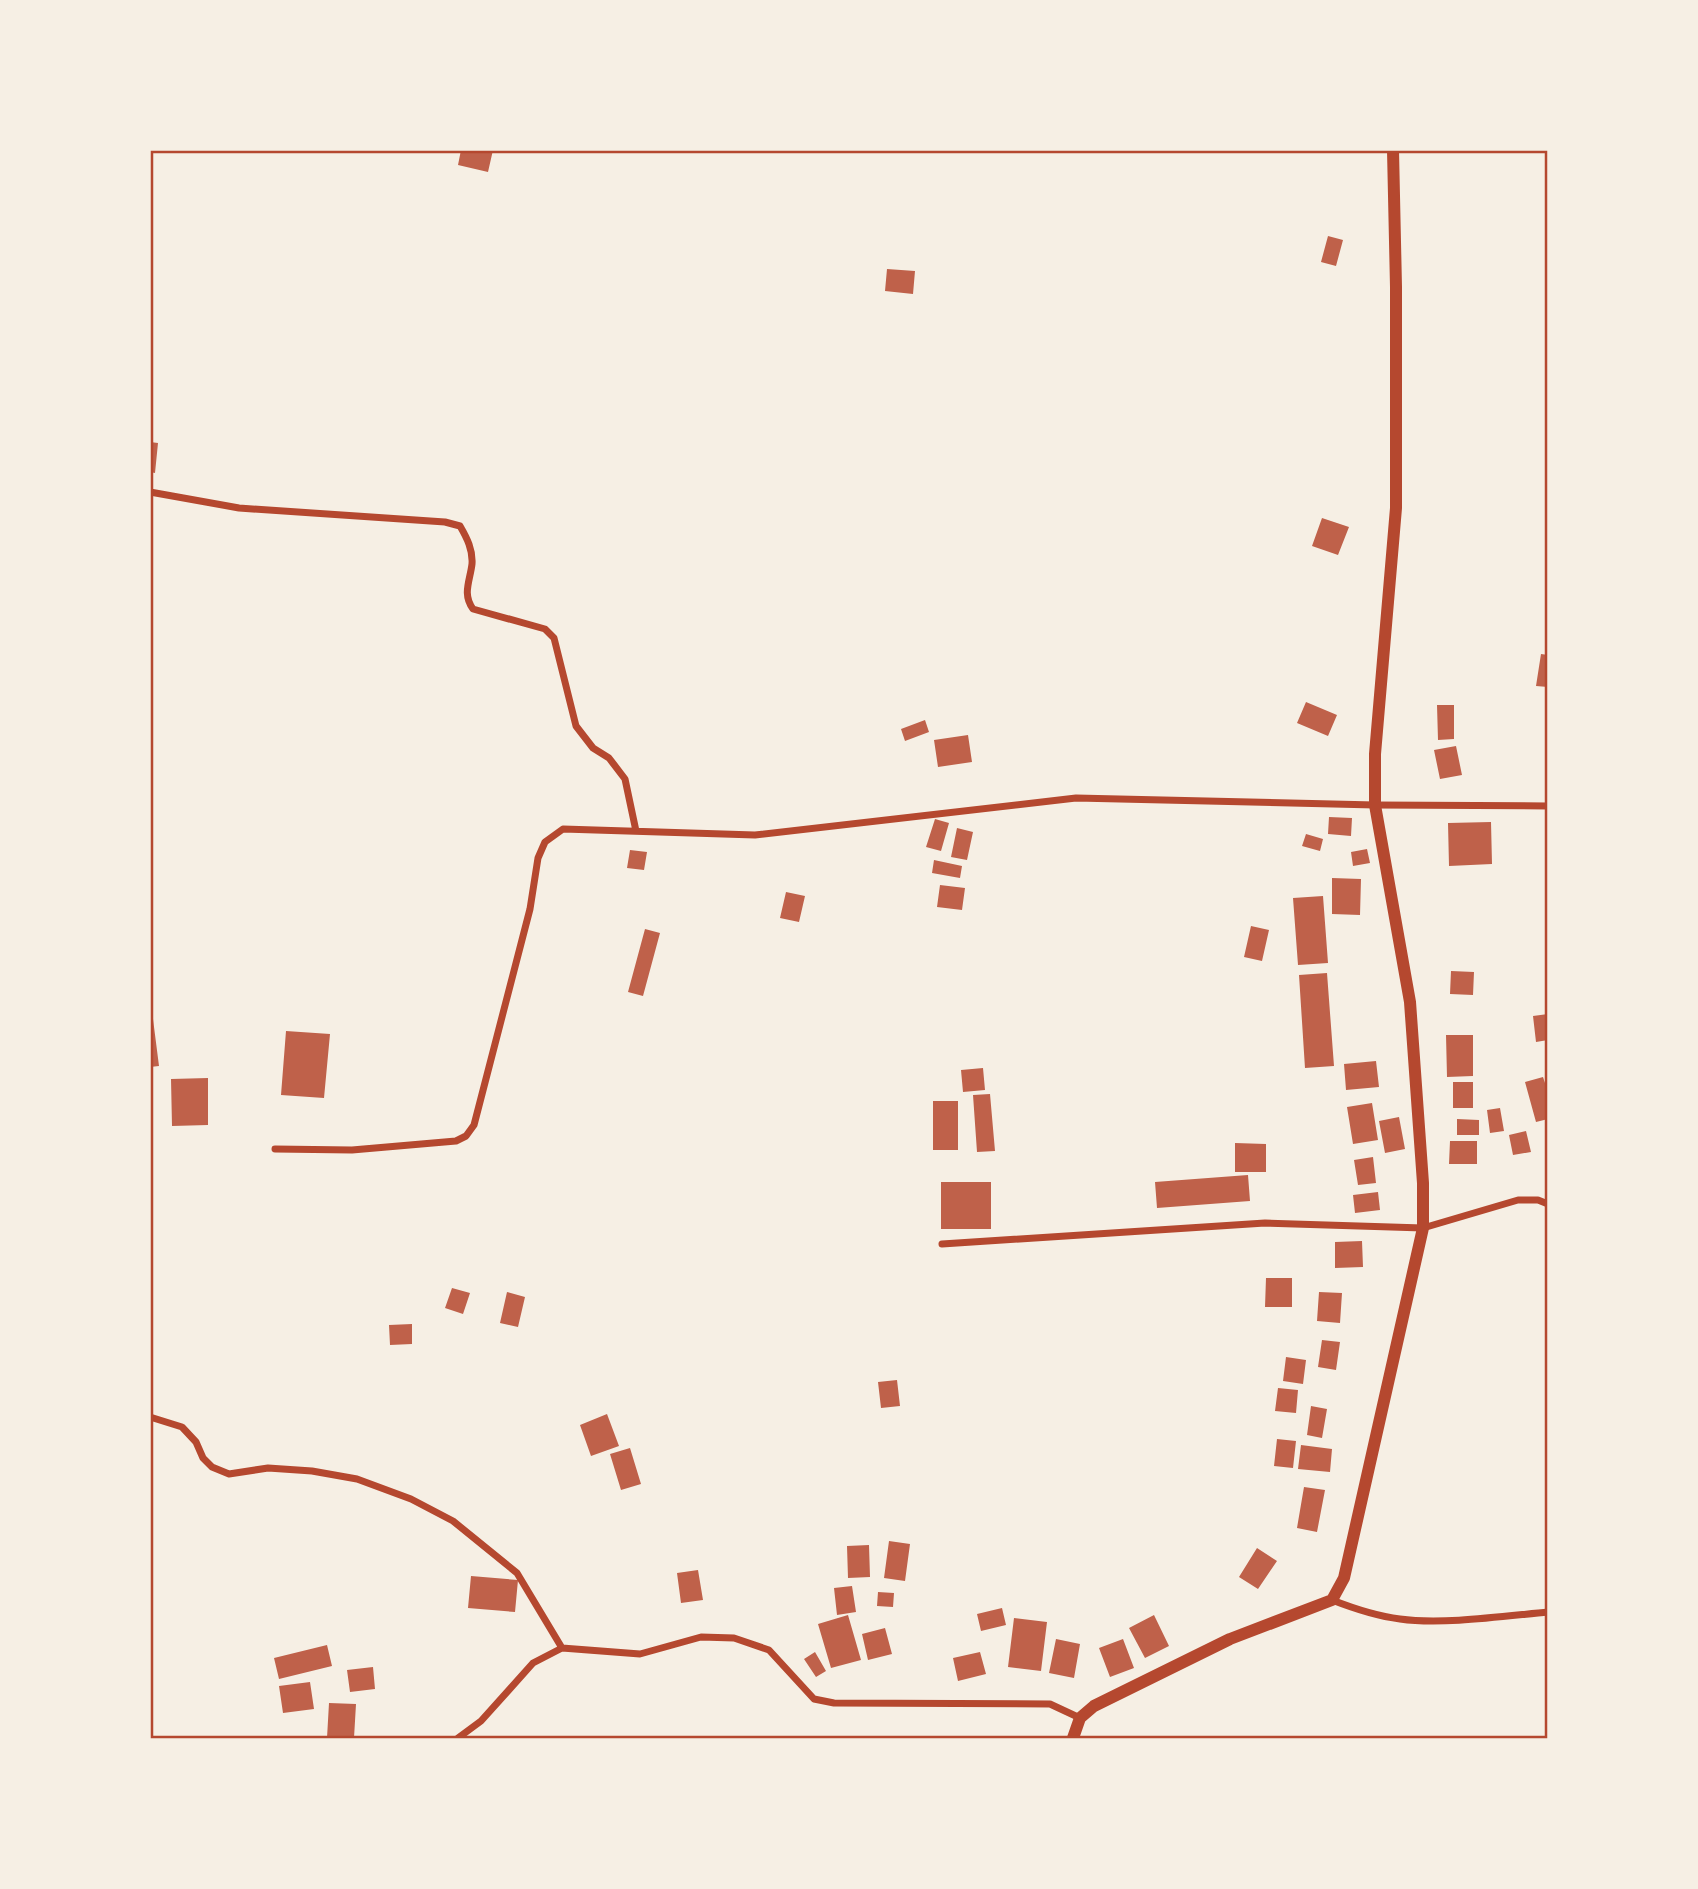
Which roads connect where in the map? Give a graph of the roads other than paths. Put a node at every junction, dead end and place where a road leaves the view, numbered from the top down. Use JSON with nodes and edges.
{"nodes":[{"id":1,"x":1393,"y":150,"type":"edge"},
{"id":2,"x":150,"y":492,"type":"edge"},
{"id":3,"x":1375,"y":806,"type":"junction"},
{"id":4,"x":1548,"y":806,"type":"edge"},
{"id":5,"x":636,"y":831,"type":"junction"},
{"id":6,"x":275,"y":1149,"type":"dead end"},
{"id":7,"x":1548,"y":1204,"type":"edge"},
{"id":8,"x":1423,"y":1228,"type":"junction"},
{"id":9,"x":942,"y":1244,"type":"dead end"},
{"id":10,"x":150,"y":1417,"type":"edge"},
{"id":11,"x":1332,"y":1600,"type":"junction"},
{"id":12,"x":1548,"y":1612,"type":"edge"},
{"id":13,"x":562,"y":1648,"type":"junction"},
{"id":14,"x":1080,"y":1718,"type":"junction"},
{"id":15,"x":458,"y":1738,"type":"edge"},
{"id":16,"x":1073,"y":1738,"type":"edge"}],
"edges":[{"from":1,"to":3,"type":"street"},
{"from":2,"to":5,"type":"street"},
{"from":3,"to":4,"type":"street"},
{"from":3,"to":5,"type":"street"},
{"from":3,"to":8,"type":"street"},
{"from":5,"to":6,"type":"street"},
{"from":7,"to":8,"type":"street"},
{"from":8,"to":9,"type":"street"},
{"from":8,"to":11,"type":"street"},
{"from":10,"to":13,"type":"street"},
{"from":11,"to":12,"type":"street"},
{"from":11,"to":14,"type":"street"},
{"from":13,"to":14,"type":"street"},
{"from":13,"to":15,"type":"street"},
{"from":14,"to":16,"type":"street"}]}
